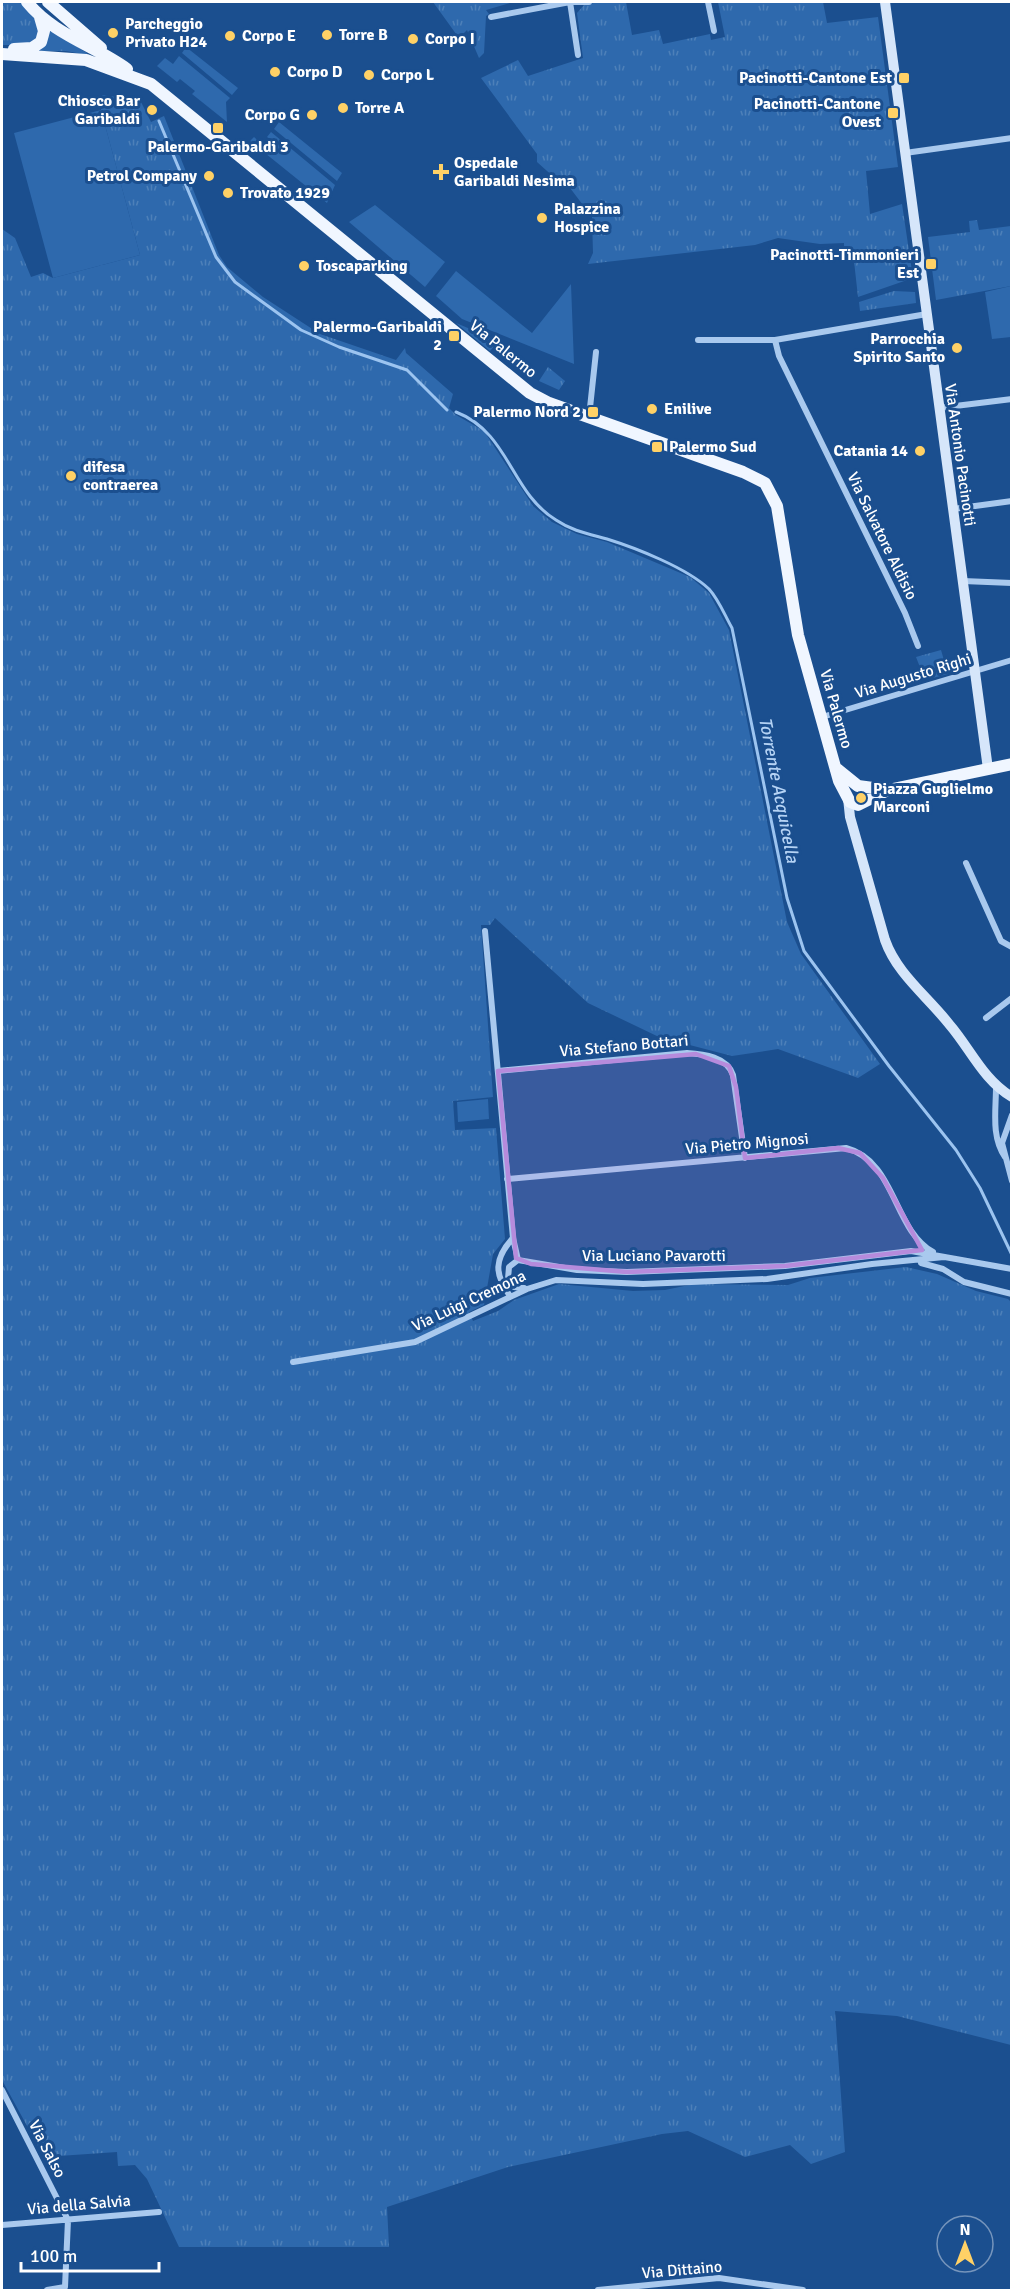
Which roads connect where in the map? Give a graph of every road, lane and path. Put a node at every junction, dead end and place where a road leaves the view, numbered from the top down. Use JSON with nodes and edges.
{"nodes":[{"id":1,"x":27,"y":2,"type":"edge"},
{"id":2,"x":48,"y":2,"type":"edge"},
{"id":3,"x":571,"y":2,"type":"edge"},
{"id":4,"x":589,"y":2,"type":"edge"},
{"id":5,"x":708,"y":2,"type":"edge"},
{"id":6,"x":885,"y":2,"type":"edge"},
{"id":7,"x":40,"y":17,"type":"junction"},
{"id":8,"x":491,"y":17,"type":"dead end"},
{"id":9,"x":714,"y":31,"type":"dead end"},
{"id":10,"x":2,"y":54,"type":"edge"},
{"id":11,"x":578,"y":55,"type":"dead end"},
{"id":12,"x":115,"y":60,"type":"junction"},
{"id":13,"x":138,"y":77,"type":"junction"},
{"id":14,"x":1011,"y":138,"type":"edge"},
{"id":15,"x":905,"y":153,"type":"junction"},
{"id":16,"x":927,"y":314,"type":"junction"},
{"id":17,"x":698,"y":340,"type":"dead end"},
{"id":18,"x":775,"y":340,"type":"junction"},
{"id":19,"x":596,"y":352,"type":"dead end"},
{"id":20,"x":1011,"y":399,"type":"edge"},
{"id":21,"x":939,"y":408,"type":"junction"},
{"id":22,"x":589,"y":417,"type":"junction"},
{"id":23,"x":1011,"y":501,"type":"edge"},
{"id":24,"x":952,"y":509,"type":"junction"},
{"id":25,"x":963,"y":582,"type":"junction"},
{"id":26,"x":1011,"y":583,"type":"edge"},
{"id":27,"x":918,"y":646,"type":"dead end"},
{"id":28,"x":1011,"y":660,"type":"edge"},
{"id":29,"x":974,"y":672,"type":"junction"},
{"id":30,"x":822,"y":717,"type":"junction"},
{"id":31,"x":1011,"y":764,"type":"edge"},
{"id":32,"x":835,"y":766,"type":"junction"},
{"id":33,"x":988,"y":769,"type":"junction"},
{"id":34,"x":860,"y":786,"type":"junction"},
{"id":35,"x":888,"y":790,"type":"junction"},
{"id":36,"x":848,"y":796,"type":"junction"},
{"id":37,"x":864,"y":802,"type":"junction"},
{"id":38,"x":855,"y":835,"type":"junction"},
{"id":39,"x":966,"y":863,"type":"dead end"},
{"id":40,"x":485,"y":931,"type":"dead end"},
{"id":41,"x":1011,"y":947,"type":"edge"},
{"id":42,"x":1011,"y":998,"type":"edge"},
{"id":43,"x":986,"y":1018,"type":"dead end"},
{"id":44,"x":498,"y":1071,"type":"junction"},
{"id":45,"x":996,"y":1087,"type":"junction"},
{"id":46,"x":1011,"y":1096,"type":"edge"},
{"id":47,"x":1011,"y":1115,"type":"edge"},
{"id":48,"x":1008,"y":1157,"type":"edge"},
{"id":49,"x":745,"y":1158,"type":"junction"},
{"id":50,"x":507,"y":1179,"type":"junction"},
{"id":51,"x":1011,"y":1180,"type":"edge"},
{"id":52,"x":513,"y":1238,"type":"junction"},
{"id":53,"x":922,"y":1249,"type":"junction"},
{"id":54,"x":950,"y":1257,"type":"junction"},
{"id":55,"x":518,"y":1260,"type":"junction"},
{"id":56,"x":908,"y":1261,"type":"junction"},
{"id":57,"x":1011,"y":1269,"type":"edge"},
{"id":58,"x":952,"y":1273,"type":"junction"},
{"id":59,"x":526,"y":1288,"type":"junction"},
{"id":60,"x":1011,"y":1294,"type":"edge"},
{"id":61,"x":510,"y":1296,"type":"junction"},
{"id":62,"x":294,"y":1362,"type":"dead end"},
{"id":63,"x":2,"y":2090,"type":"edge"},
{"id":64,"x":159,"y":2212,"type":"dead end"},
{"id":65,"x":68,"y":2220,"type":"junction"},
{"id":66,"x":2,"y":2225,"type":"edge"},
{"id":67,"x":637,"y":2289,"type":"edge"},
{"id":68,"x":47,"y":2290,"type":"edge"},
{"id":69,"x":598,"y":2290,"type":"edge"},
{"id":70,"x":804,"y":2290,"type":"edge"}],
"edges":[{"from":1,"to":7,"type":"main road"},
{"from":2,"to":12,"type":"main road"},
{"from":3,"to":4,"type":"street"},
{"from":3,"to":8,"type":"street"},
{"from":3,"to":11,"type":"street"},
{"from":5,"to":9,"type":"street"},
{"from":6,"to":15,"type":"main road","name":"Via Antonio Pacinotti"},
{"from":7,"to":10,"type":"main road"},
{"from":7,"to":12,"type":"main road"},
{"from":10,"to":13,"type":"main road","name":"Via Palermo"},
{"from":12,"to":13,"type":"main road"},
{"from":13,"to":22,"type":"main road","name":"Via Palermo"},
{"from":14,"to":15,"type":"street"},
{"from":15,"to":16,"type":"main road","name":"Via Antonio Pacinotti"},
{"from":16,"to":18,"type":"street"},
{"from":16,"to":21,"type":"main road","name":"Via Antonio Pacinotti"},
{"from":17,"to":18,"type":"street"},
{"from":18,"to":27,"type":"street","name":"Via Salvatore Aldisio"},
{"from":19,"to":22,"type":"street"},
{"from":20,"to":21,"type":"street"},
{"from":21,"to":24,"type":"main road","name":"Via Antonio Pacinotti"},
{"from":22,"to":30,"type":"main road","name":"Via Palermo"},
{"from":23,"to":24,"type":"street"},
{"from":24,"to":25,"type":"main road","name":"Via Antonio Pacinotti"},
{"from":25,"to":26,"type":"street"},
{"from":25,"to":29,"type":"main road","name":"Via Antonio Pacinotti"},
{"from":28,"to":29,"type":"street","name":"Via Augusto Righi"},
{"from":29,"to":30,"type":"street","name":"Via Augusto Righi"},
{"from":29,"to":33,"type":"main road","name":"Via Antonio Pacinotti"},
{"from":30,"to":32,"type":"main road","name":"Via Palermo"},
{"from":31,"to":33,"type":"main road"},
{"from":32,"to":34,"type":"main road"},
{"from":32,"to":36,"type":"main road","name":"Via Palermo"},
{"from":33,"to":35,"type":"main road"},
{"from":34,"to":35,"type":"main road"},
{"from":34,"to":36,"type":"main road"},
{"from":34,"to":37,"type":"main road"},
{"from":35,"to":37,"type":"main road"},
{"from":36,"to":37,"type":"main road"},
{"from":36,"to":38,"type":"main road"},
{"from":37,"to":38,"type":"main road"},
{"from":38,"to":45,"type":"main road"},
{"from":39,"to":41,"type":"street"},
{"from":40,"to":44,"type":"street"},
{"from":42,"to":43,"type":"street"},
{"from":44,"to":49,"type":"street","name":"Via Stefano Bottari"},
{"from":44,"to":50,"type":"street"},
{"from":45,"to":46,"type":"main road"},
{"from":45,"to":48,"type":"street"},
{"from":47,"to":48,"type":"street"},
{"from":48,"to":51,"type":"street"},
{"from":49,"to":50,"type":"street","name":"Via Pietro Mignosi"},
{"from":49,"to":53,"type":"street","name":"Via Pietro Mignosi"},
{"from":50,"to":52,"type":"street"},
{"from":52,"to":55,"type":"street"},
{"from":52,"to":61,"type":"street"},
{"from":53,"to":54,"type":"street"},
{"from":53,"to":55,"type":"street","name":"Via Luciano Pavarotti"},
{"from":54,"to":56,"type":"street","name":"Via Luigi Cremona"},
{"from":54,"to":57,"type":"street"},
{"from":54,"to":58,"type":"street"},
{"from":55,"to":59,"type":"street"},
{"from":56,"to":58,"type":"street","name":"Via Luigi Cremona"},
{"from":56,"to":59,"type":"street","name":"Via Luigi Cremona"},
{"from":58,"to":60,"type":"street","name":"Via Luigi Cremona"},
{"from":59,"to":61,"type":"street","name":"Via Luigi Cremona"},
{"from":61,"to":62,"type":"street","name":"Via Luigi Cremona"},
{"from":63,"to":65,"type":"street","name":"Via Salso"},
{"from":64,"to":65,"type":"street","name":"Via della Salvia"},
{"from":65,"to":66,"type":"street","name":"Via della Salvia"},
{"from":65,"to":68,"type":"street"},
{"from":67,"to":69,"type":"street","name":"Via Dittaino"},
{"from":67,"to":70,"type":"street","name":"Via Dittaino"}]}
